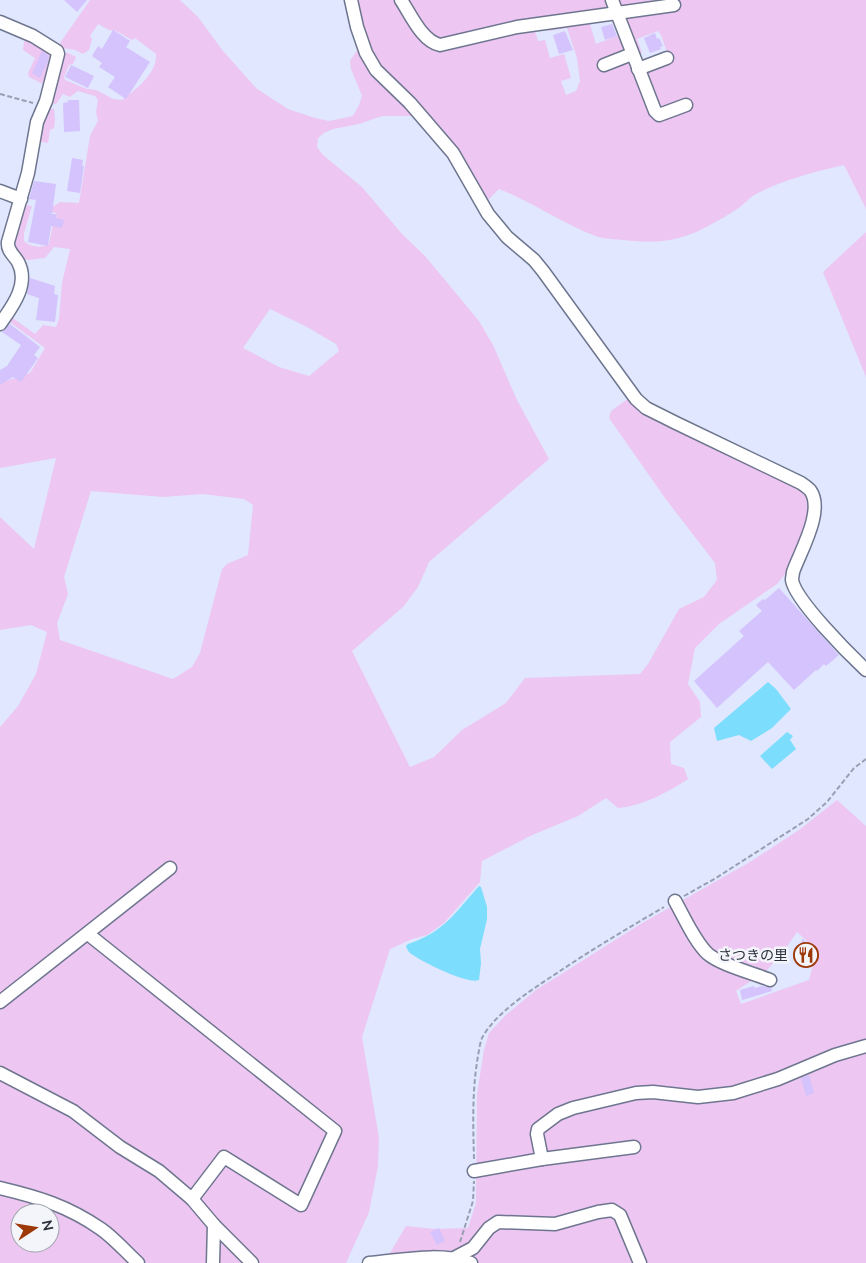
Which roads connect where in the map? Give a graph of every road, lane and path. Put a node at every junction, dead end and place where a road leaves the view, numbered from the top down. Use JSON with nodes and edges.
{"nodes":[{"id":1,"x":351,"y":0,"type":"edge"},
{"id":2,"x":401,"y":0,"type":"edge"},
{"id":3,"x":612,"y":0,"type":"edge"},
{"id":4,"x":674,"y":5,"type":"dead end"},
{"id":5,"x":616,"y":14,"type":"junction"},
{"id":6,"x":0,"y":22,"type":"edge"},
{"id":7,"x":632,"y":54,"type":"junction"},
{"id":8,"x":667,"y":58,"type":"dead end"},
{"id":9,"x":604,"y":65,"type":"dead end"},
{"id":10,"x":638,"y":69,"type":"junction"},
{"id":11,"x":0,"y":94,"type":"edge"},
{"id":12,"x":45,"y":105,"type":"junction"},
{"id":13,"x":686,"y":105,"type":"dead end"},
{"id":14,"x":0,"y":191,"type":"edge"},
{"id":15,"x":20,"y":200,"type":"junction"},
{"id":16,"x":0,"y":324,"type":"edge"},
{"id":17,"x":866,"y":670,"type":"edge"},
{"id":18,"x":866,"y":759,"type":"edge"},
{"id":19,"x":170,"y":868,"type":"dead end"},
{"id":20,"x":675,"y":901,"type":"junction"},
{"id":21,"x":88,"y":934,"type":"junction"},
{"id":22,"x":770,"y":980,"type":"dead end"},
{"id":23,"x":0,"y":1002,"type":"edge"},
{"id":24,"x":866,"y":1046,"type":"edge"},
{"id":25,"x":0,"y":1073,"type":"edge"},
{"id":26,"x":634,"y":1148,"type":"dead end"},
{"id":27,"x":542,"y":1159,"type":"junction"},
{"id":28,"x":474,"y":1172,"type":"junction"},
{"id":29,"x":0,"y":1188,"type":"edge"},
{"id":30,"x":192,"y":1198,"type":"junction"},
{"id":31,"x":214,"y":1225,"type":"junction"},
{"id":32,"x":454,"y":1258,"type":"junction"},
{"id":33,"x":138,"y":1263,"type":"edge"},
{"id":34,"x":213,"y":1263,"type":"edge"},
{"id":35,"x":252,"y":1263,"type":"edge"},
{"id":36,"x":369,"y":1263,"type":"edge"},
{"id":37,"x":471,"y":1263,"type":"edge"},
{"id":38,"x":640,"y":1263,"type":"edge"}],
"edges":[{"from":1,"to":17,"type":"street"},
{"from":2,"to":5,"type":"street"},
{"from":3,"to":5,"type":"street"},
{"from":4,"to":5,"type":"street"},
{"from":5,"to":7,"type":"street"},
{"from":6,"to":12,"type":"street"},
{"from":7,"to":9,"type":"street"},
{"from":7,"to":10,"type":"street"},
{"from":8,"to":10,"type":"street"},
{"from":10,"to":13,"type":"street"},
{"from":11,"to":12,"type":"path"},
{"from":12,"to":15,"type":"street"},
{"from":14,"to":15,"type":"street"},
{"from":15,"to":16,"type":"street"},
{"from":18,"to":20,"type":"path"},
{"from":19,"to":21,"type":"street"},
{"from":20,"to":22,"type":"street"},
{"from":20,"to":28,"type":"path"},
{"from":21,"to":23,"type":"street"},
{"from":21,"to":30,"type":"street"},
{"from":24,"to":27,"type":"street"},
{"from":25,"to":30,"type":"street"},
{"from":26,"to":27,"type":"street"},
{"from":27,"to":28,"type":"street"},
{"from":28,"to":32,"type":"path"},
{"from":29,"to":33,"type":"street"},
{"from":30,"to":31,"type":"street"},
{"from":31,"to":34,"type":"street"},
{"from":31,"to":35,"type":"street"},
{"from":32,"to":36,"type":"street"},
{"from":32,"to":37,"type":"street"},
{"from":32,"to":38,"type":"street"}]}
